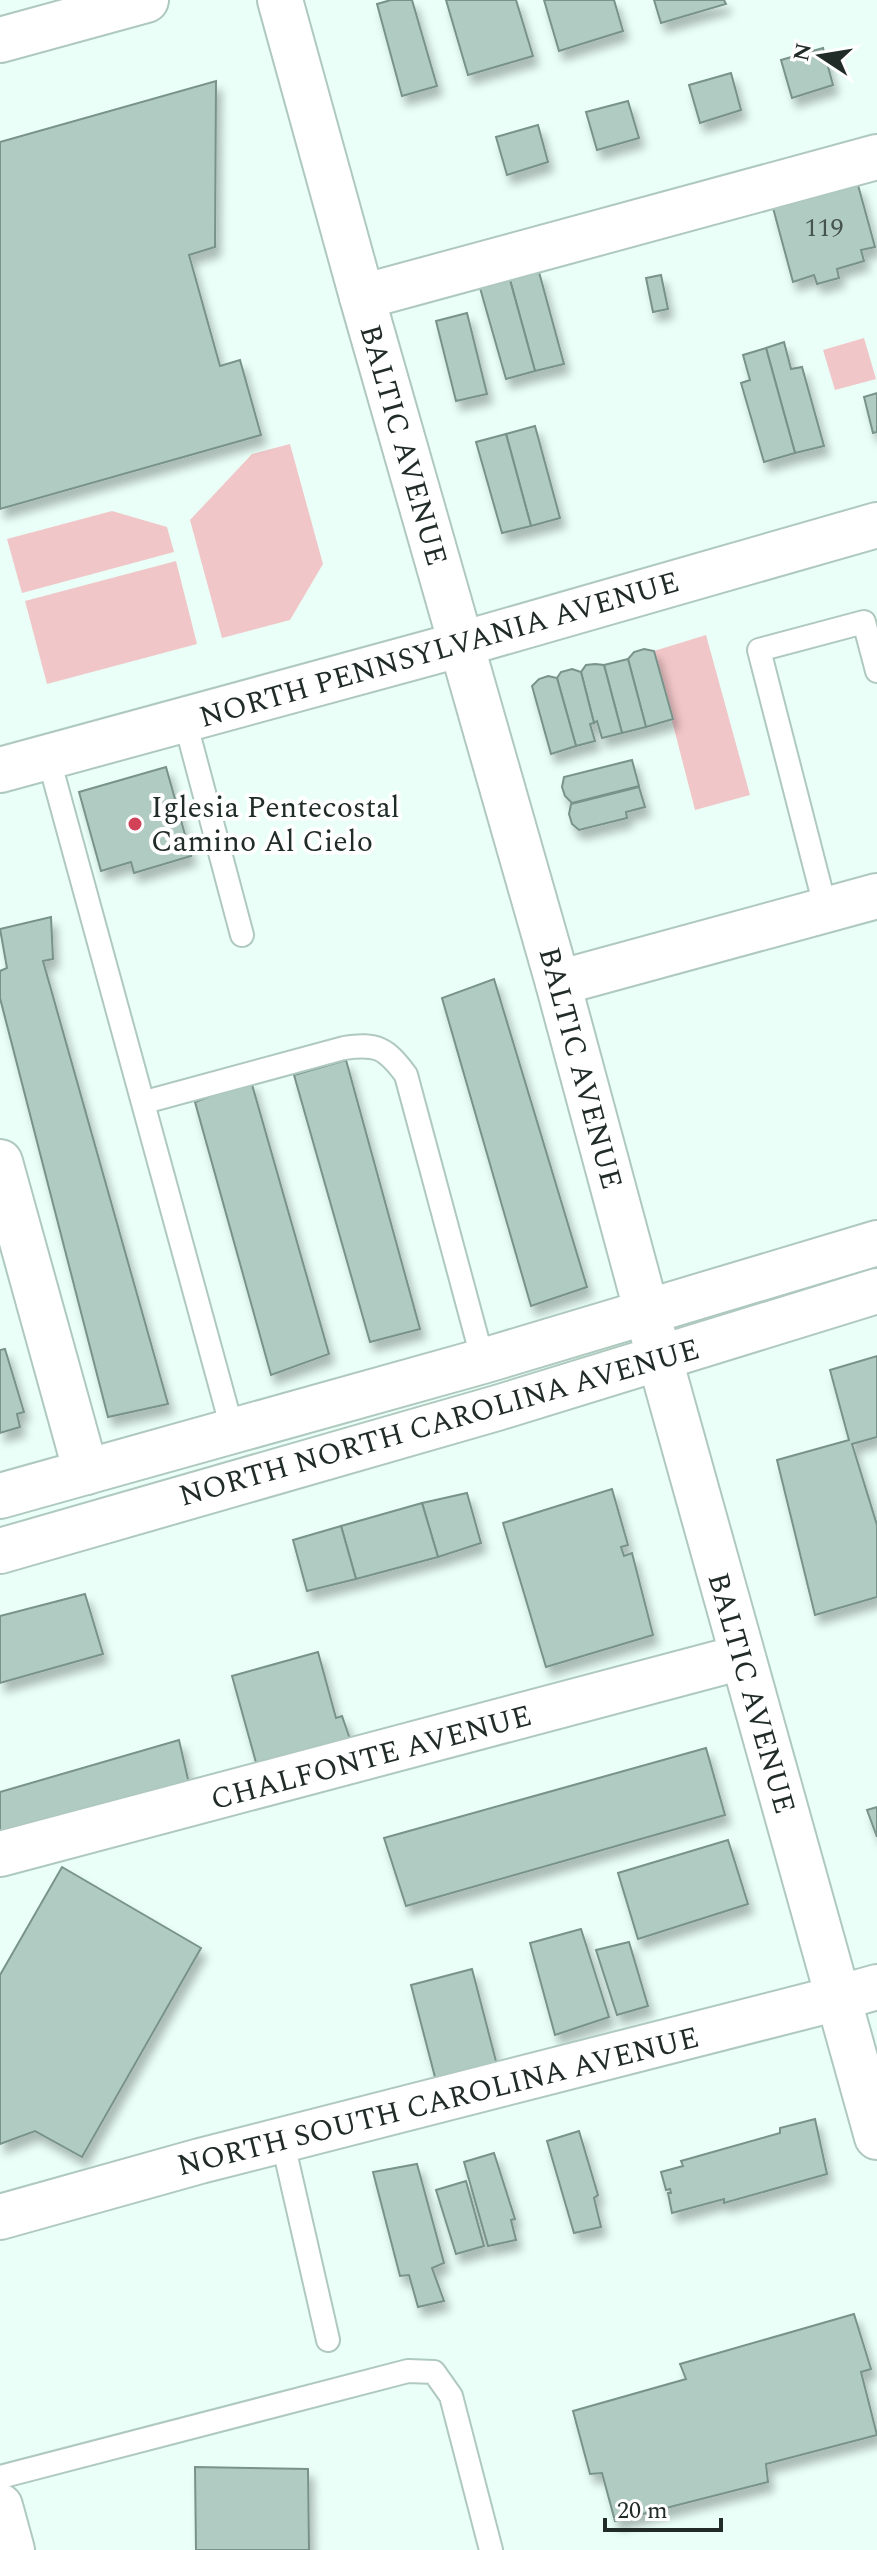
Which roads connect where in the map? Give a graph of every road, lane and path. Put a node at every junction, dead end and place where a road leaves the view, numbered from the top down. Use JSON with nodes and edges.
{"nodes":[{"id":1,"x":146,"y":0,"type":"edge"},
{"id":2,"x":280,"y":0,"type":"edge"},
{"id":3,"x":0,"y":40,"type":"edge"},
{"id":4,"x":877,"y":157,"type":"edge"},
{"id":5,"x":362,"y":297,"type":"junction"},
{"id":6,"x":877,"y":525,"type":"edge"},
{"id":7,"x":462,"y":644,"type":"junction"},
{"id":8,"x":877,"y":671,"type":"edge"},
{"id":9,"x":185,"y":721,"type":"junction"},
{"id":10,"x":48,"y":756,"type":"junction"},
{"id":11,"x":0,"y":770,"type":"edge"},
{"id":12,"x":877,"y":896,"type":"edge"},
{"id":13,"x":826,"y":910,"type":"junction"},
{"id":14,"x":242,"y":935,"type":"dead end"},
{"id":15,"x":558,"y":983,"type":"junction"},
{"id":16,"x":145,"y":1102,"type":"junction"},
{"id":17,"x":0,"y":1162,"type":"edge"},
{"id":18,"x":8,"y":1224,"type":"edge"},
{"id":19,"x":877,"y":1243,"type":"edge"},
{"id":20,"x":877,"y":1291,"type":"edge"},
{"id":21,"x":647,"y":1313,"type":"junction"},
{"id":22,"x":660,"y":1357,"type":"junction"},
{"id":23,"x":483,"y":1361,"type":"junction"},
{"id":24,"x":233,"y":1432,"type":"junction"},
{"id":25,"x":86,"y":1472,"type":"junction"},
{"id":26,"x":0,"y":1496,"type":"edge"},
{"id":27,"x":0,"y":1551,"type":"edge"},
{"id":28,"x":742,"y":1657,"type":"junction"},
{"id":29,"x":0,"y":1854,"type":"edge"},
{"id":30,"x":857,"y":1993,"type":"edge"},
{"id":31,"x":877,"y":2137,"type":"edge"},
{"id":32,"x":282,"y":2139,"type":"junction"},
{"id":33,"x":0,"y":2217,"type":"edge"},
{"id":34,"x":328,"y":2340,"type":"dead end"},
{"id":35,"x":0,"y":2477,"type":"edge"},
{"id":36,"x":0,"y":2506,"type":"edge"},
{"id":37,"x":12,"y":2550,"type":"edge"},
{"id":38,"x":491,"y":2550,"type":"edge"}],
"edges":[{"from":1,"to":3,"type":"street"},
{"from":2,"to":5,"type":"street","name":"BALTIC AVENUE"},
{"from":4,"to":5,"type":"street"},
{"from":5,"to":7,"type":"street","name":"BALTIC AVENUE"},
{"from":6,"to":7,"type":"street","name":"NORTH PENNSYLVANIA AVENUE"},
{"from":7,"to":9,"type":"street","name":"NORTH PENNSYLVANIA AVENUE"},
{"from":7,"to":15,"type":"street","name":"BALTIC AVENUE"},
{"from":8,"to":13,"type":"lane"},
{"from":9,"to":10,"type":"street","name":"NORTH PENNSYLVANIA AVENUE"},
{"from":9,"to":14,"type":"lane"},
{"from":10,"to":11,"type":"street","name":"NORTH PENNSYLVANIA AVENUE"},
{"from":10,"to":16,"type":"lane"},
{"from":12,"to":13,"type":"street"},
{"from":13,"to":15,"type":"street"},
{"from":15,"to":21,"type":"street","name":"BALTIC AVENUE"},
{"from":16,"to":23,"type":"lane"},
{"from":16,"to":24,"type":"lane"},
{"from":17,"to":18,"type":"street"},
{"from":18,"to":25,"type":"street"},
{"from":19,"to":21,"type":"street","name":"NORTH NORTH CAROLINA AVENUE"},
{"from":20,"to":22,"type":"street","name":"NORTH NORTH CAROLINA AVENUE"},
{"from":21,"to":22,"type":"street","name":"BALTIC AVENUE"},
{"from":21,"to":23,"type":"street","name":"NORTH NORTH CAROLINA AVENUE"},
{"from":22,"to":27,"type":"street","name":"NORTH NORTH CAROLINA AVENUE"},
{"from":22,"to":28,"type":"street","name":"BALTIC AVENUE"},
{"from":23,"to":24,"type":"street","name":"NORTH NORTH CAROLINA AVENUE"},
{"from":24,"to":25,"type":"street","name":"NORTH NORTH CAROLINA AVENUE"},
{"from":25,"to":26,"type":"street","name":"NORTH NORTH CAROLINA AVENUE"},
{"from":28,"to":29,"type":"street","name":"CHALFONTE AVENUE"},
{"from":28,"to":30,"type":"street","name":"BALTIC AVENUE"},
{"from":30,"to":31,"type":"street","name":"BALTIC AVENUE"},
{"from":30,"to":32,"type":"street","name":"NORTH SOUTH CAROLINA AVENUE"},
{"from":32,"to":33,"type":"street","name":"NORTH SOUTH CAROLINA AVENUE"},
{"from":32,"to":34,"type":"lane"},
{"from":35,"to":38,"type":"lane"},
{"from":36,"to":37,"type":"street"}]}
